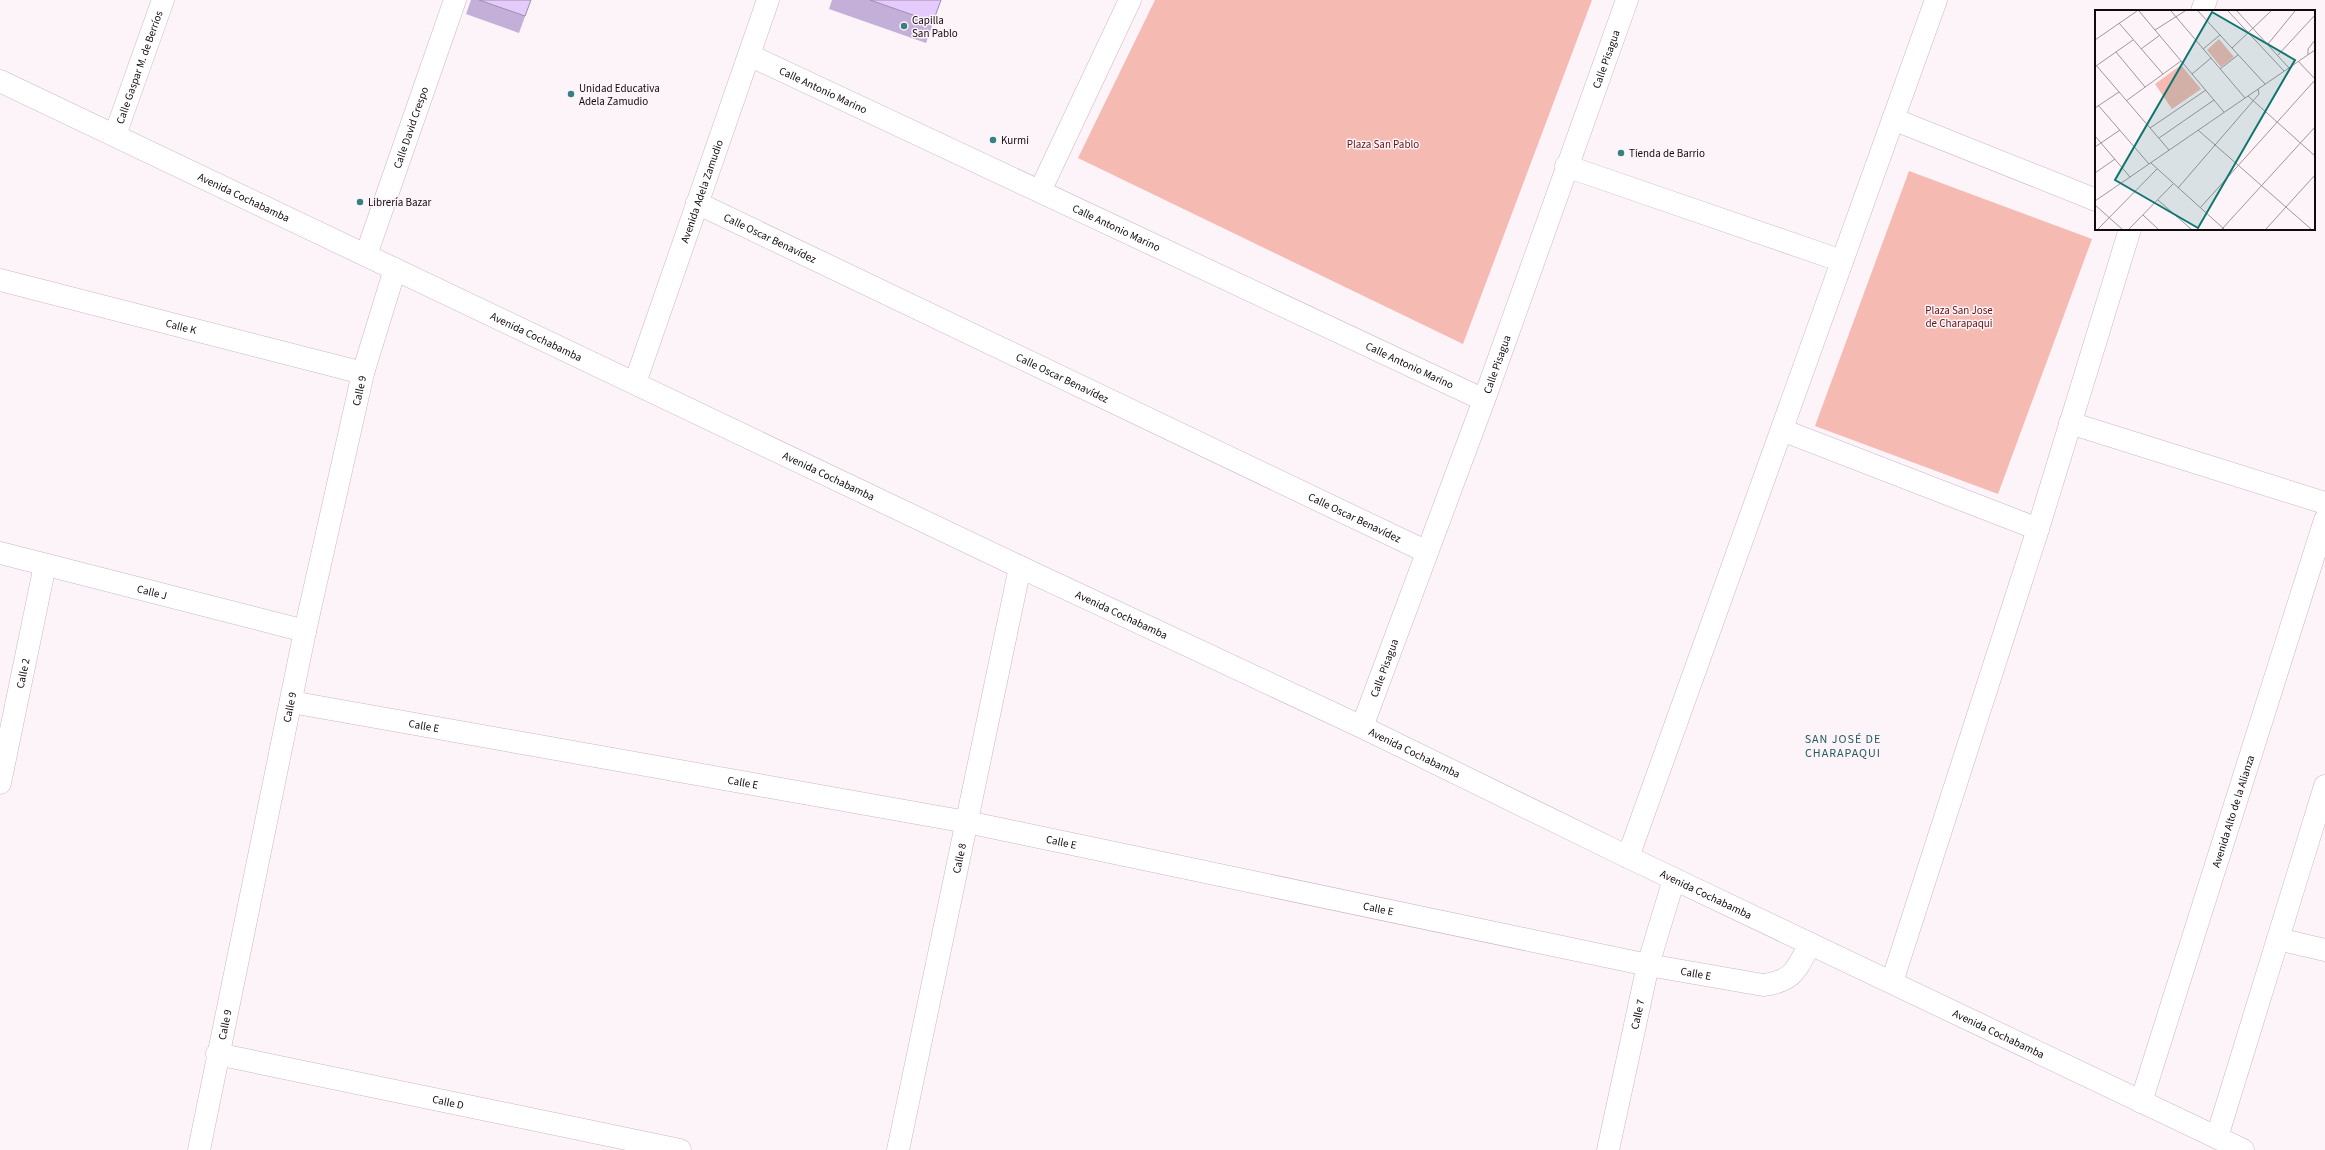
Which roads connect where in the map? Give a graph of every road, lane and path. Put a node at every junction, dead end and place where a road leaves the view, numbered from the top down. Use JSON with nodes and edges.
{"nodes":[{"id":1,"x":164,"y":0,"type":"edge"},
{"id":2,"x":455,"y":0,"type":"edge"},
{"id":3,"x":768,"y":0,"type":"edge"},
{"id":4,"x":1130,"y":0,"type":"edge"},
{"id":5,"x":1627,"y":0,"type":"edge"},
{"id":6,"x":1936,"y":0,"type":"edge"},
{"id":7,"x":2206,"y":0,"type":"edge"},
{"id":8,"x":2202,"y":10,"type":"edge"},
{"id":9,"x":748,"y":55,"type":"junction"},
{"id":10,"x":0,"y":81,"type":"edge"},
{"id":11,"x":1893,"y":119,"type":"junction"},
{"id":12,"x":115,"y":136,"type":"junction"},
{"id":13,"x":1566,"y":166,"type":"junction"},
{"id":14,"x":1040,"y":191,"type":"junction"},
{"id":15,"x":2095,"y":200,"type":"edge"},
{"id":16,"x":697,"y":203,"type":"junction"},
{"id":17,"x":2130,"y":230,"type":"edge"},
{"id":18,"x":366,"y":255,"type":"junction"},
{"id":19,"x":1842,"y":261,"type":"junction"},
{"id":20,"x":395,"y":269,"type":"junction"},
{"id":21,"x":0,"y":280,"type":"edge"},
{"id":22,"x":363,"y":373,"type":"junction"},
{"id":23,"x":635,"y":383,"type":"junction"},
{"id":24,"x":1484,"y":400,"type":"junction"},
{"id":25,"x":2070,"y":423,"type":"junction"},
{"id":26,"x":1782,"y":430,"type":"junction"},
{"id":27,"x":2325,"y":502,"type":"edge"},
{"id":28,"x":2325,"y":520,"type":"edge"},
{"id":29,"x":2038,"y":529,"type":"junction"},
{"id":30,"x":1426,"y":552,"type":"junction"},
{"id":31,"x":0,"y":553,"type":"edge"},
{"id":32,"x":45,"y":565,"type":"junction"},
{"id":33,"x":1020,"y":567,"type":"junction"},
{"id":34,"x":305,"y":631,"type":"junction"},
{"id":35,"x":291,"y":702,"type":"junction"},
{"id":36,"x":1362,"y":727,"type":"junction"},
{"id":37,"x":0,"y":783,"type":"edge"},
{"id":38,"x":2325,"y":786,"type":"edge"},
{"id":39,"x":967,"y":822,"type":"junction"},
{"id":40,"x":1628,"y":857,"type":"junction"},
{"id":41,"x":1674,"y":879,"type":"junction"},
{"id":42,"x":2278,"y":939,"type":"junction"},
{"id":43,"x":1810,"y":944,"type":"junction"},
{"id":44,"x":2325,"y":950,"type":"edge"},
{"id":45,"x":1648,"y":965,"type":"junction"},
{"id":46,"x":1892,"y":982,"type":"junction"},
{"id":47,"x":217,"y":1054,"type":"junction"},
{"id":48,"x":2141,"y":1102,"type":"junction"},
{"id":49,"x":2217,"y":1137,"type":"junction"},
{"id":50,"x":199,"y":1150,"type":"edge"},
{"id":51,"x":680,"y":1150,"type":"edge"},
{"id":52,"x":898,"y":1150,"type":"edge"},
{"id":53,"x":1608,"y":1150,"type":"edge"},
{"id":54,"x":2243,"y":1150,"type":"edge"}],
"edges":[{"from":1,"to":12,"type":"street","name":"Calle Gaspar M. de Berríos"},
{"from":2,"to":18,"type":"street","name":"Calle David Crespo"},
{"from":3,"to":9,"type":"street","name":"Avenida Adela Zamudio"},
{"from":4,"to":14,"type":"street"},
{"from":5,"to":13,"type":"street","name":"Calle Pisagua"},
{"from":6,"to":11,"type":"street"},
{"from":7,"to":8,"type":"street"},
{"from":9,"to":14,"type":"street","name":"Calle Antonio Marino"},
{"from":9,"to":16,"type":"street","name":"Avenida Adela Zamudio"},
{"from":10,"to":12,"type":"street","name":"Avenida Cochabamba"},
{"from":11,"to":15,"type":"street"},
{"from":11,"to":19,"type":"street"},
{"from":12,"to":18,"type":"street","name":"Avenida Cochabamba"},
{"from":13,"to":19,"type":"street"},
{"from":13,"to":24,"type":"street","name":"Calle Pisagua"},
{"from":14,"to":24,"type":"street","name":"Calle Antonio Marino"},
{"from":16,"to":23,"type":"street","name":"Avenida Adela Zamudio"},
{"from":16,"to":30,"type":"street","name":"Calle Oscar Benavídez"},
{"from":17,"to":25,"type":"street"},
{"from":18,"to":20,"type":"street","name":"Avenida Cochabamba"},
{"from":19,"to":26,"type":"street"},
{"from":20,"to":22,"type":"street","name":"Calle 9"},
{"from":20,"to":23,"type":"street","name":"Avenida Cochabamba"},
{"from":21,"to":22,"type":"street","name":"Calle K"},
{"from":22,"to":34,"type":"street","name":"Calle 9"},
{"from":23,"to":33,"type":"street","name":"Avenida Cochabamba"},
{"from":24,"to":30,"type":"street","name":"Calle Pisagua"},
{"from":25,"to":27,"type":"street"},
{"from":25,"to":29,"type":"street"},
{"from":26,"to":29,"type":"street"},
{"from":26,"to":40,"type":"street"},
{"from":28,"to":48,"type":"street","name":"Avenida Alto de la Alianza"},
{"from":29,"to":46,"type":"street"},
{"from":30,"to":36,"type":"street","name":"Calle Pisagua"},
{"from":31,"to":32,"type":"street","name":"Calle J"},
{"from":32,"to":34,"type":"street","name":"Calle J"},
{"from":32,"to":37,"type":"street","name":"Calle 2"},
{"from":33,"to":36,"type":"street","name":"Avenida Cochabamba"},
{"from":33,"to":39,"type":"street","name":"Calle 8"},
{"from":34,"to":35,"type":"street","name":"Calle 9"},
{"from":35,"to":39,"type":"street","name":"Calle E"},
{"from":35,"to":47,"type":"street","name":"Calle 9"},
{"from":36,"to":40,"type":"street","name":"Avenida Cochabamba"},
{"from":38,"to":42,"type":"street"},
{"from":39,"to":45,"type":"street","name":"Calle E"},
{"from":39,"to":52,"type":"street","name":"Calle 8"},
{"from":40,"to":41,"type":"street","name":"Avenida Cochabamba"},
{"from":41,"to":43,"type":"street","name":"Avenida Cochabamba"},
{"from":41,"to":45,"type":"street","name":"Calle 7"},
{"from":42,"to":44,"type":"street"},
{"from":42,"to":49,"type":"street"},
{"from":43,"to":45,"type":"street","name":"Calle E"},
{"from":43,"to":46,"type":"street","name":"Avenida Cochabamba"},
{"from":45,"to":53,"type":"street","name":"Calle 7"},
{"from":46,"to":48,"type":"street","name":"Avenida Cochabamba"},
{"from":47,"to":50,"type":"street","name":"Calle 9"},
{"from":47,"to":51,"type":"street","name":"Calle D"},
{"from":48,"to":49,"type":"street","name":"Avenida Cochabamba"},
{"from":49,"to":54,"type":"street","name":"Avenida Cochabamba"}]}
